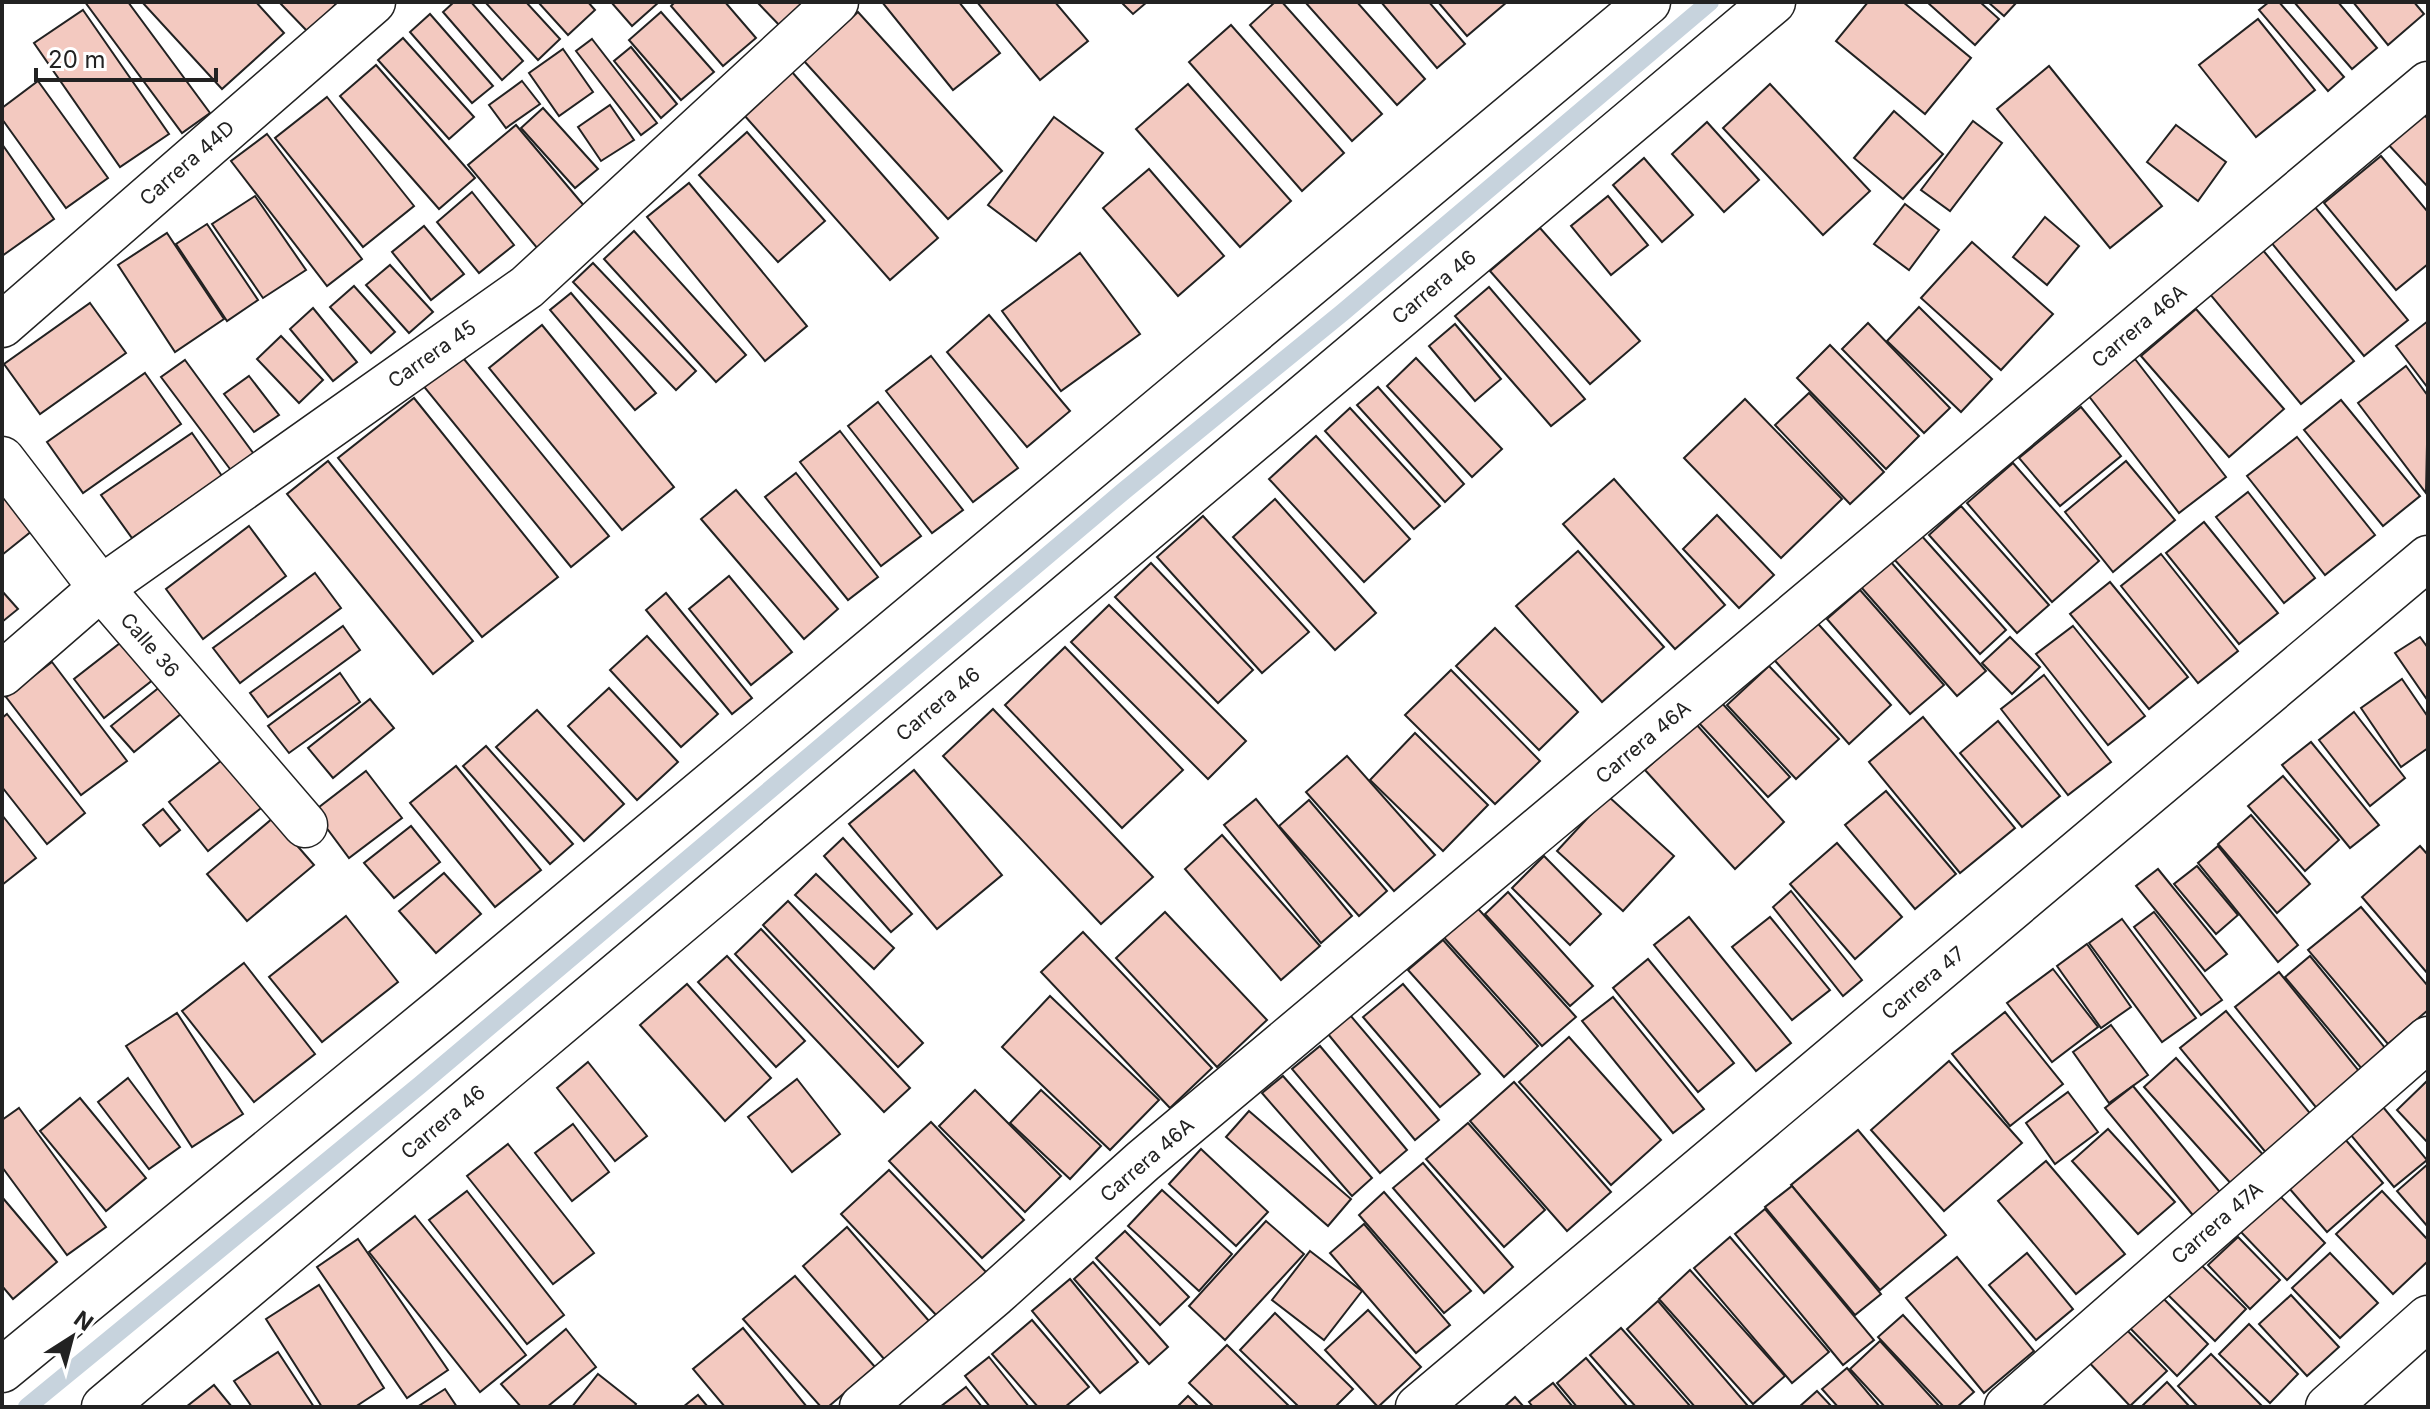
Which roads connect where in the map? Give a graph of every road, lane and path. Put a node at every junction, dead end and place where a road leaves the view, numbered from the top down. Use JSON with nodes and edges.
{"nodes":[{"id":1,"x":373,"y":2,"type":"edge"},
{"id":2,"x":836,"y":2,"type":"edge"},
{"id":3,"x":1648,"y":2,"type":"edge"},
{"id":4,"x":1773,"y":2,"type":"edge"},
{"id":5,"x":2428,"y":84,"type":"edge"},
{"id":6,"x":2,"y":325,"type":"edge"},
{"id":7,"x":2,"y":459,"type":"edge"},
{"id":8,"x":2428,"y":558,"type":"edge"},
{"id":9,"x":101,"y":588,"type":"junction"},
{"id":10,"x":2,"y":674,"type":"edge"},
{"id":11,"x":305,"y":825,"type":"dead end"},
{"id":12,"x":2428,"y":1039,"type":"edge"},
{"id":13,"x":2428,"y":1318,"type":"edge"},
{"id":14,"x":2,"y":1370,"type":"edge"},
{"id":15,"x":104,"y":1407,"type":"edge"},
{"id":16,"x":862,"y":1407,"type":"edge"},
{"id":17,"x":1418,"y":1407,"type":"edge"},
{"id":18,"x":2007,"y":1407,"type":"edge"},
{"id":19,"x":2328,"y":1407,"type":"edge"}],
"edges":[{"from":1,"to":6,"type":"street","name":"Carrera 44D"},
{"from":2,"to":9,"type":"street","name":"Carrera 45"},
{"from":3,"to":14,"type":"street"},
{"from":4,"to":15,"type":"street","name":"Carrera 46"},
{"from":5,"to":16,"type":"street","name":"Carrera 46A"},
{"from":7,"to":9,"type":"street","name":"Calle 36"},
{"from":8,"to":17,"type":"street","name":"Carrera 47"},
{"from":9,"to":10,"type":"street","name":"Carrera 45"},
{"from":9,"to":11,"type":"street","name":"Calle 36"},
{"from":12,"to":18,"type":"street","name":"Carrera 47A"},
{"from":13,"to":19,"type":"street"}]}
